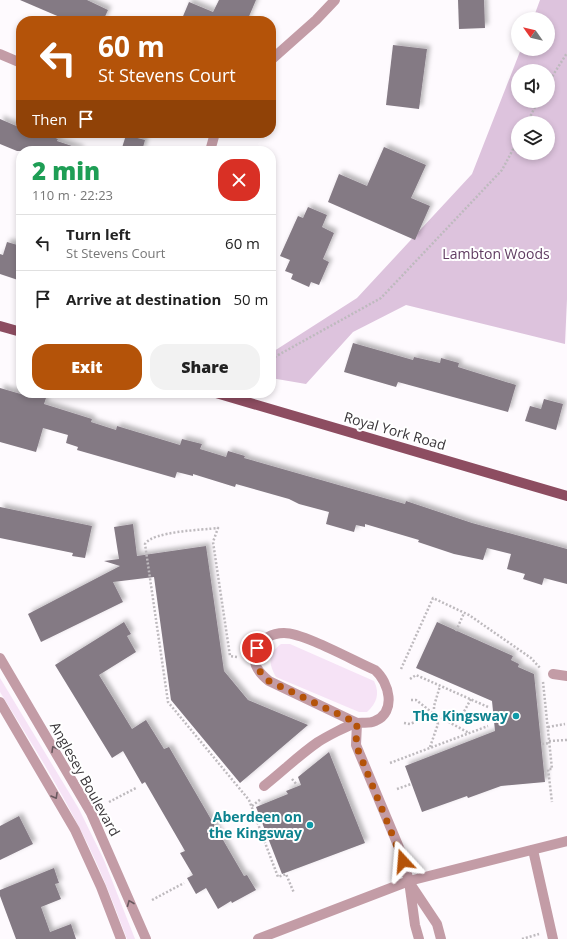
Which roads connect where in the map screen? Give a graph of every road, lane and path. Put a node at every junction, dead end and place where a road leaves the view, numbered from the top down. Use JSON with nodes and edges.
{"nodes":[{"id":1,"x":335,"y":0,"type":"edge"},
{"id":2,"x":567,"y":53,"type":"edge"},
{"id":3,"x":0,"y":54,"type":"edge"},
{"id":4,"x":276,"y":56,"type":"edge"},
{"id":5,"x":16,"y":61,"type":"edge"},
{"id":6,"x":555,"y":72,"type":"edge"},
{"id":7,"x":511,"y":153,"type":"edge"},
{"id":8,"x":0,"y":326,"type":"edge"},
{"id":9,"x":16,"y":331,"type":"edge"},
{"id":10,"x":276,"y":357,"type":"edge"},
{"id":11,"x":240,"y":398,"type":"edge"},
{"id":12,"x":567,"y":496,"type":"edge"},
{"id":13,"x":464,"y":613,"type":"junction"},
{"id":14,"x":456,"y":631,"type":"dead end"},
{"id":15,"x":237,"y":657,"type":"dead end"},
{"id":16,"x":0,"y":658,"type":"edge"},
{"id":17,"x":401,"y":668,"type":"dead end"},
{"id":18,"x":541,"y":670,"type":"dead end"},
{"id":19,"x":553,"y":674,"type":"dead end"},
{"id":20,"x":567,"y":676,"type":"edge"},
{"id":21,"x":542,"y":677,"type":"dead end"},
{"id":22,"x":410,"y":679,"type":"dead end"},
{"id":23,"x":440,"y":686,"type":"junction"},
{"id":24,"x":412,"y":700,"type":"dead end"},
{"id":25,"x":471,"y":700,"type":"junction"},
{"id":26,"x":0,"y":702,"type":"edge"},
{"id":27,"x":488,"y":707,"type":"dead end"},
{"id":28,"x":434,"y":714,"type":"junction"},
{"id":29,"x":450,"y":722,"type":"junction"},
{"id":30,"x":357,"y":723,"type":"junction"},
{"id":31,"x":404,"y":723,"type":"dead end"},
{"id":32,"x":565,"y":724,"type":"dead end"},
{"id":33,"x":488,"y":726,"type":"dead end"},
{"id":34,"x":548,"y":727,"type":"junction"},
{"id":35,"x":469,"y":733,"type":"junction"},
{"id":36,"x":567,"y":740,"type":"edge"},
{"id":37,"x":549,"y":742,"type":"junction"},
{"id":38,"x":542,"y":744,"type":"dead end"},
{"id":39,"x":430,"y":748,"type":"junction"},
{"id":40,"x":390,"y":763,"type":"dead end"},
{"id":41,"x":411,"y":784,"type":"dead end"},
{"id":42,"x":264,"y":786,"type":"dead end"},
{"id":43,"x":136,"y":788,"type":"dead end"},
{"id":44,"x":397,"y":789,"type":"dead end"},
{"id":45,"x":109,"y":802,"type":"dead end"},
{"id":46,"x":552,"y":802,"type":"dead end"},
{"id":47,"x":567,"y":841,"type":"edge"},
{"id":48,"x":533,"y":850,"type":"junction"},
{"id":49,"x":409,"y":881,"type":"junction"},
{"id":50,"x":184,"y":883,"type":"dead end"},
{"id":51,"x":294,"y":893,"type":"dead end"},
{"id":52,"x":152,"y":900,"type":"dead end"},
{"id":53,"x":121,"y":939,"type":"edge"},
{"id":54,"x":146,"y":939,"type":"edge"},
{"id":55,"x":258,"y":939,"type":"edge"},
{"id":56,"x":419,"y":939,"type":"edge"},
{"id":57,"x":441,"y":939,"type":"edge"},
{"id":58,"x":553,"y":939,"type":"edge"}],
"edges":[{"from":1,"to":4,"type":"street"},
{"from":2,"to":6,"type":"path"},
{"from":3,"to":5,"type":"street"},
{"from":7,"to":10,"type":"path"},
{"from":8,"to":9,"type":"main road"},
{"from":11,"to":12,"type":"main road","name":"Royal York Road"},
{"from":13,"to":14,"type":"path"},
{"from":13,"to":17,"type":"path"},
{"from":13,"to":18,"type":"path"},
{"from":15,"to":51,"type":"path"},
{"from":54,"to":16,"type":"street","name":"Anglesey Boulevard","one_way":true},
{"from":19,"to":20,"type":"street"},
{"from":21,"to":34,"type":"path"},
{"from":22,"to":23,"type":"path"},
{"from":23,"to":25,"type":"path"},
{"from":23,"to":28,"type":"path"},
{"from":24,"to":28,"type":"path"},
{"from":25,"to":27,"type":"path"},
{"from":25,"to":29,"type":"path"},
{"from":26,"to":53,"type":"street","one_way":true},
{"from":28,"to":29,"type":"path"},
{"from":28,"to":31,"type":"path"},
{"from":28,"to":39,"type":"path"},
{"from":29,"to":35,"type":"path"},
{"from":30,"to":30,"type":"street"},
{"from":30,"to":42,"type":"street"},
{"from":30,"to":49,"type":"street"},
{"from":32,"to":34,"type":"path"},
{"from":33,"to":35,"type":"path"},
{"from":34,"to":37,"type":"path"},
{"from":35,"to":39,"type":"path"},
{"from":36,"to":37,"type":"path"},
{"from":37,"to":38,"type":"path"},
{"from":37,"to":46,"type":"path"},
{"from":39,"to":40,"type":"path"},
{"from":41,"to":44,"type":"path"},
{"from":43,"to":45,"type":"path"},
{"from":47,"to":48,"type":"street"},
{"from":48,"to":49,"type":"street"},
{"from":48,"to":58,"type":"street"},
{"from":49,"to":55,"type":"street"},
{"from":49,"to":56,"type":"street"},
{"from":49,"to":57,"type":"street"},
{"from":50,"to":52,"type":"path"}]}
